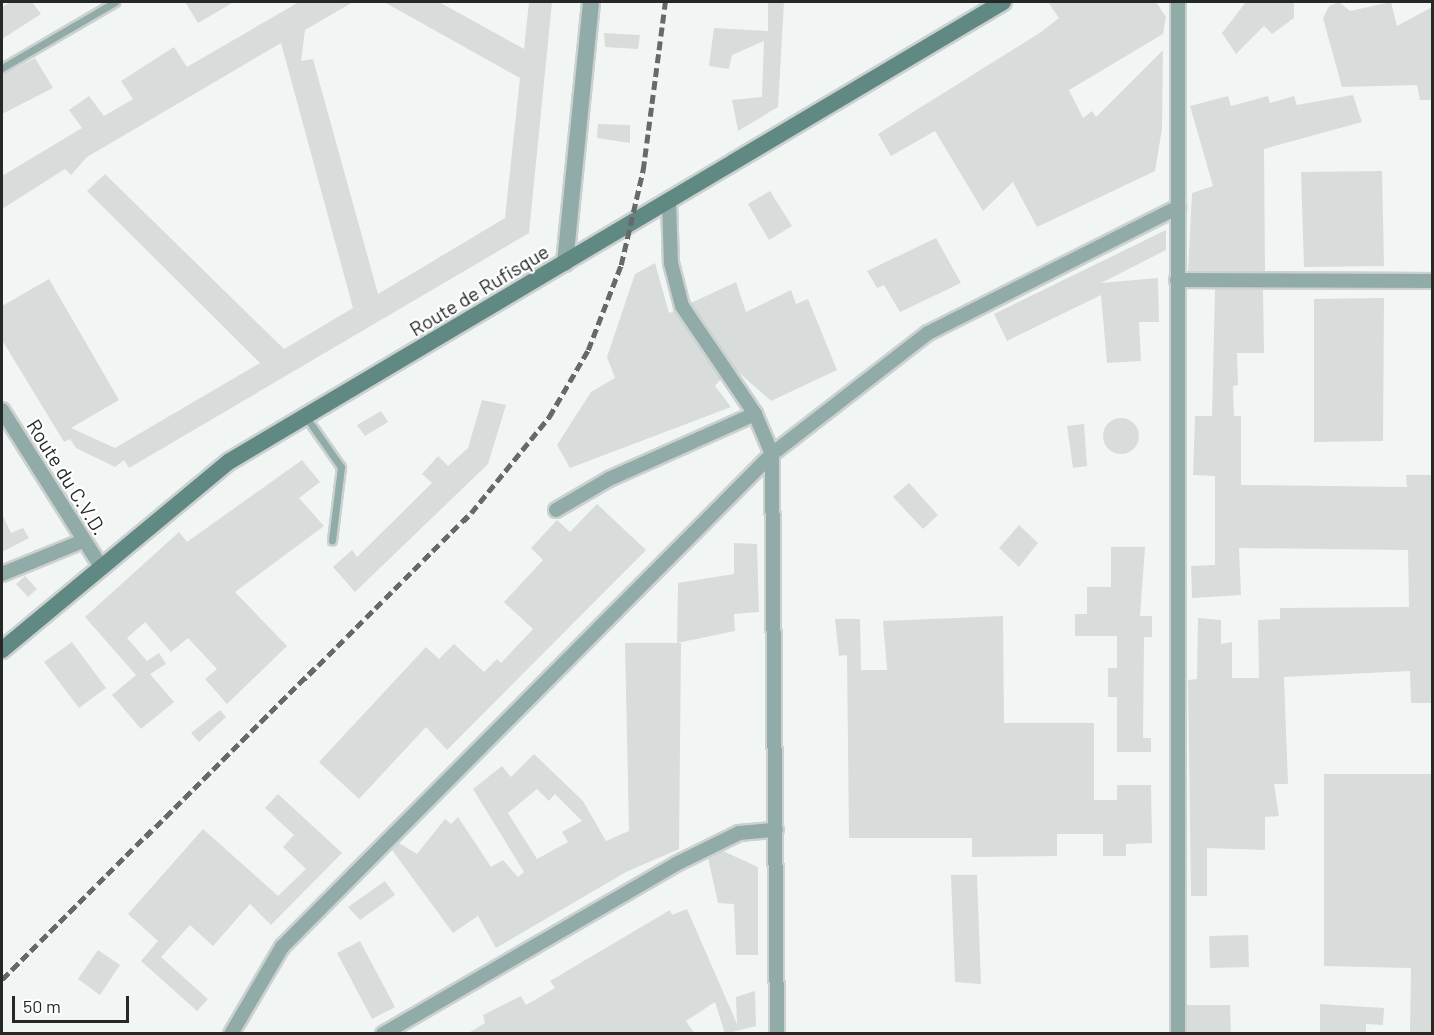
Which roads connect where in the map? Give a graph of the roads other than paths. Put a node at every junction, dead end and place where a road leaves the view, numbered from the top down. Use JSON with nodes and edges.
{"nodes":[{"id":1,"x":115,"y":2,"type":"edge"},
{"id":2,"x":591,"y":2,"type":"edge"},
{"id":3,"x":1178,"y":2,"type":"edge"},
{"id":4,"x":997,"y":3,"type":"edge"},
{"id":5,"x":2,"y":68,"type":"edge"},
{"id":6,"x":669,"y":201,"type":"junction"},
{"id":7,"x":1178,"y":207,"type":"junction"},
{"id":8,"x":565,"y":263,"type":"junction"},
{"id":9,"x":1177,"y":280,"type":"junction"},
{"id":10,"x":1432,"y":281,"type":"edge"},
{"id":11,"x":2,"y":410,"type":"edge"},
{"id":12,"x":755,"y":414,"type":"junction"},
{"id":13,"x":306,"y":417,"type":"junction"},
{"id":14,"x":5,"y":424,"type":"edge"},
{"id":15,"x":772,"y":454,"type":"junction"},
{"id":16,"x":556,"y":510,"type":"dead end"},
{"id":17,"x":332,"y":540,"type":"dead end"},
{"id":18,"x":82,"y":541,"type":"junction"},
{"id":19,"x":100,"y":565,"type":"junction"},
{"id":20,"x":2,"y":574,"type":"edge"},
{"id":21,"x":2,"y":650,"type":"edge"},
{"id":22,"x":776,"y":830,"type":"junction"},
{"id":23,"x":231,"y":1034,"type":"edge"},
{"id":24,"x":383,"y":1034,"type":"edge"},
{"id":25,"x":777,"y":1034,"type":"edge"},
{"id":26,"x":1178,"y":1034,"type":"edge"}],
"edges":[{"from":1,"to":5,"type":"lane"},
{"from":2,"to":8,"type":"street"},
{"from":3,"to":7,"type":"street"},
{"from":4,"to":6,"type":"main road","name":"Route de Rufisque"},
{"from":6,"to":8,"type":"main road","name":"Route de Rufisque"},
{"from":6,"to":12,"type":"street"},
{"from":7,"to":9,"type":"street"},
{"from":7,"to":15,"type":"street"},
{"from":8,"to":13,"type":"main road","name":"Route de Rufisque"},
{"from":9,"to":10,"type":"street"},
{"from":9,"to":26,"type":"street"},
{"from":11,"to":14,"type":"street","name":"Route du C.V.D."},
{"from":12,"to":15,"type":"street"},
{"from":12,"to":16,"type":"street"},
{"from":13,"to":17,"type":"lane"},
{"from":13,"to":19,"type":"main road","name":"Route de Rufisque"},
{"from":14,"to":18,"type":"street","name":"Route du C.V.D."},
{"from":15,"to":22,"type":"street"},
{"from":15,"to":23,"type":"street"},
{"from":18,"to":19,"type":"street","name":"Route du C.V.D."},
{"from":18,"to":20,"type":"street"},
{"from":19,"to":21,"type":"main road","name":"Route de Rufisque"},
{"from":22,"to":24,"type":"street"},
{"from":22,"to":25,"type":"street"}]}
